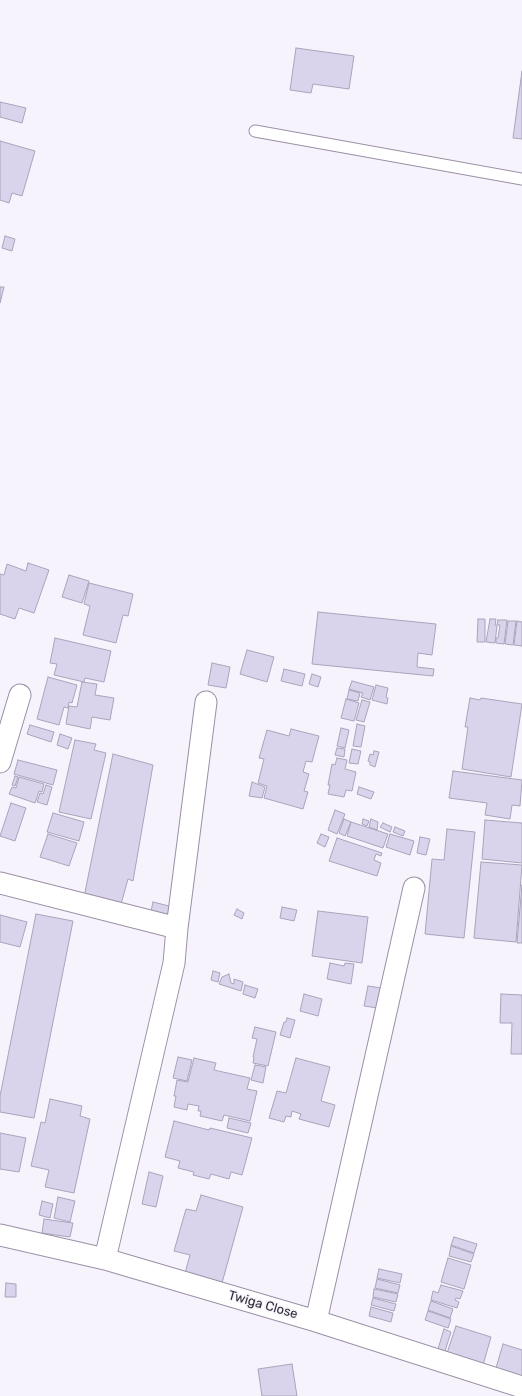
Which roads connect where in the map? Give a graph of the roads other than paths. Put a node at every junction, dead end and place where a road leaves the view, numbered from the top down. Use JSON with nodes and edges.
{"nodes":[{"id":1,"x":254,"y":131,"type":"dead end"},
{"id":2,"x":522,"y":178,"type":"edge"},
{"id":3,"x":20,"y":695,"type":"dead end"},
{"id":4,"x":206,"y":702,"type":"dead end"},
{"id":5,"x":0,"y":762,"type":"edge"},
{"id":6,"x":0,"y":883,"type":"edge"},
{"id":7,"x":414,"y":888,"type":"dead end"},
{"id":8,"x":177,"y":928,"type":"junction"},
{"id":9,"x":0,"y":1235,"type":"edge"},
{"id":10,"x":105,"y":1259,"type":"junction"},
{"id":11,"x":316,"y":1321,"type":"junction"},
{"id":12,"x":522,"y":1387,"type":"edge"}],
"edges":[{"from":1,"to":2,"type":"lane"},
{"from":3,"to":5,"type":"street"},
{"from":4,"to":8,"type":"street"},
{"from":6,"to":8,"type":"street"},
{"from":7,"to":11,"type":"street"},
{"from":8,"to":10,"type":"street"},
{"from":9,"to":10,"type":"street","name":"Twiga Close"},
{"from":10,"to":11,"type":"street","name":"Twiga Close"},
{"from":11,"to":12,"type":"street","name":"Twiga Close"}]}
